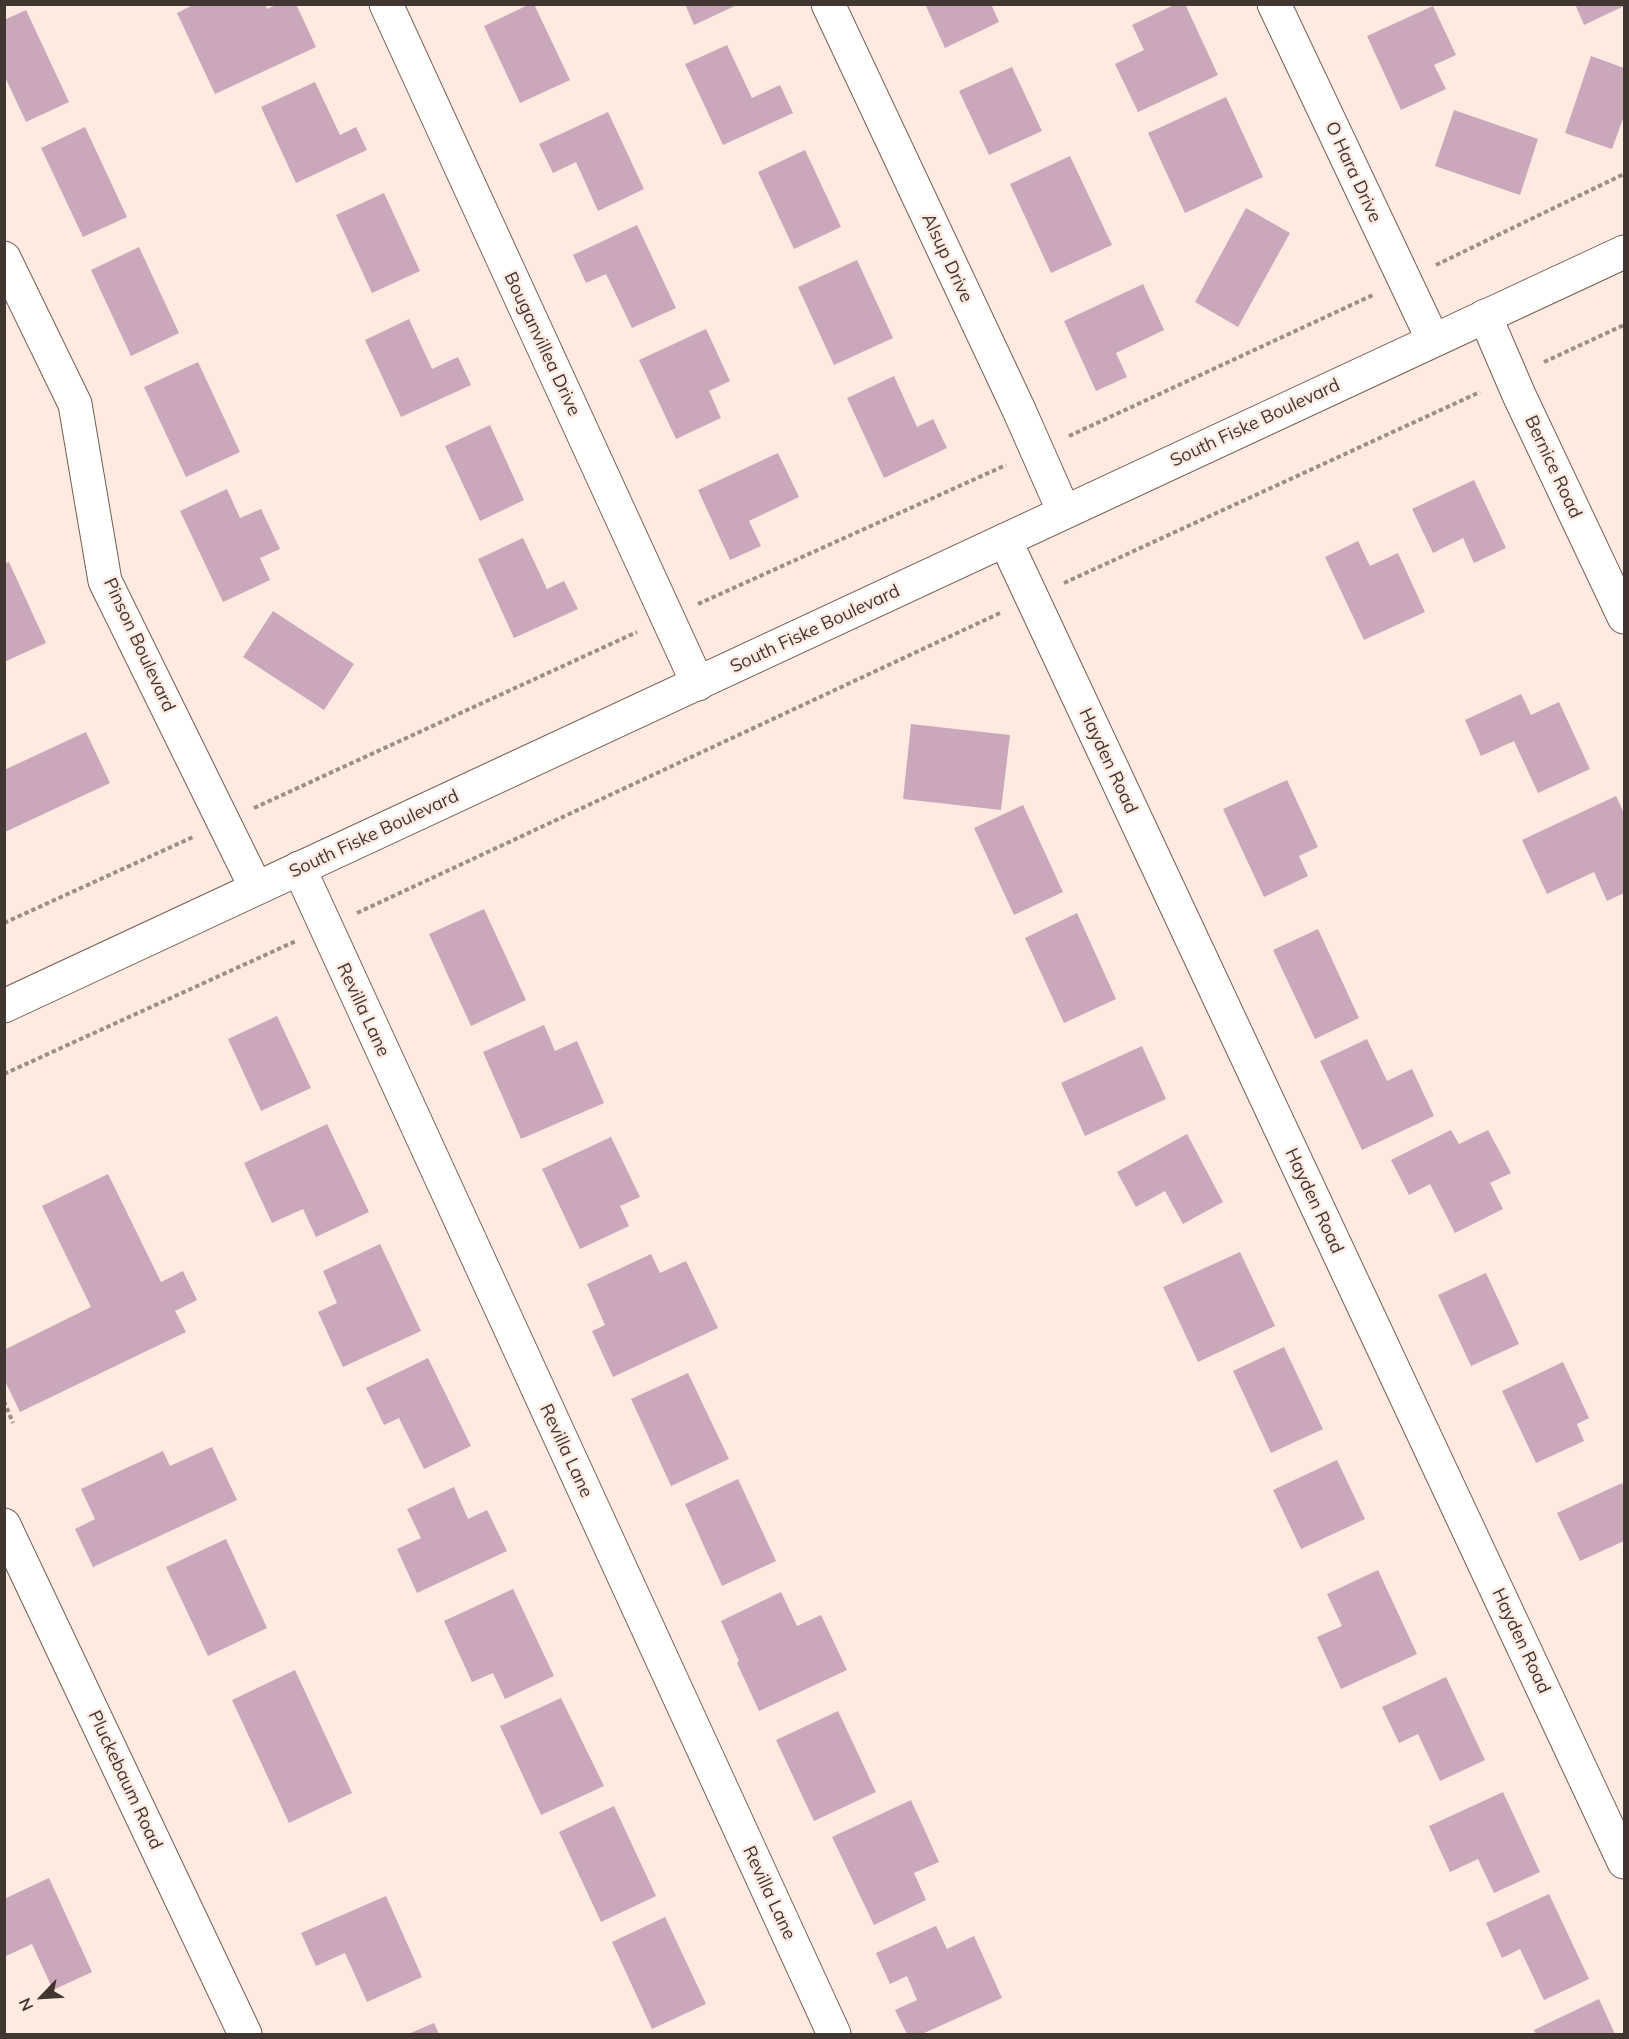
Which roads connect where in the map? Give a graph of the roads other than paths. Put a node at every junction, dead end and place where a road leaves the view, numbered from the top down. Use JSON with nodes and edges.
{"nodes":[{"id":1,"x":386,"y":4,"type":"edge"},
{"id":2,"x":828,"y":4,"type":"edge"},
{"id":3,"x":1274,"y":4,"type":"edge"},
{"id":4,"x":1624,"y":252,"type":"edge"},
{"id":5,"x":4,"y":258,"type":"edge"},
{"id":6,"x":1485,"y":316,"type":"junction"},
{"id":7,"x":1432,"y":340,"type":"junction"},
{"id":8,"x":1064,"y":512,"type":"junction"},
{"id":9,"x":1005,"y":540,"type":"junction"},
{"id":10,"x":1624,"y":617,"type":"edge"},
{"id":11,"x":698,"y":684,"type":"junction"},
{"id":12,"x":299,"y":868,"type":"junction"},
{"id":13,"x":256,"y":888,"type":"junction"},
{"id":14,"x":4,"y":1006,"type":"edge"},
{"id":15,"x":4,"y":1525,"type":"edge"},
{"id":16,"x":1624,"y":1862,"type":"edge"},
{"id":17,"x":245,"y":2034,"type":"edge"},
{"id":18,"x":834,"y":2034,"type":"edge"}],
"edges":[{"from":1,"to":11,"type":"street","name":"Bouganvillea Drive"},
{"from":2,"to":8,"type":"street","name":"Alsup Drive"},
{"from":3,"to":7,"type":"street","name":"O Hara Drive"},
{"from":4,"to":6,"type":"street","name":"South Fiske Boulevard"},
{"from":5,"to":13,"type":"street","name":"Pinson Boulevard"},
{"from":6,"to":7,"type":"street","name":"South Fiske Boulevard"},
{"from":6,"to":10,"type":"street","name":"Bernice Road"},
{"from":7,"to":8,"type":"street","name":"South Fiske Boulevard"},
{"from":8,"to":9,"type":"street","name":"South Fiske Boulevard"},
{"from":9,"to":11,"type":"street","name":"South Fiske Boulevard"},
{"from":9,"to":16,"type":"street","name":"Hayden Road"},
{"from":11,"to":12,"type":"street","name":"South Fiske Boulevard"},
{"from":12,"to":13,"type":"street","name":"South Fiske Boulevard"},
{"from":12,"to":18,"type":"street","name":"Revilla Lane"},
{"from":13,"to":14,"type":"street","name":"South Fiske Boulevard"},
{"from":15,"to":17,"type":"street","name":"Pluckebaum Road"}]}
